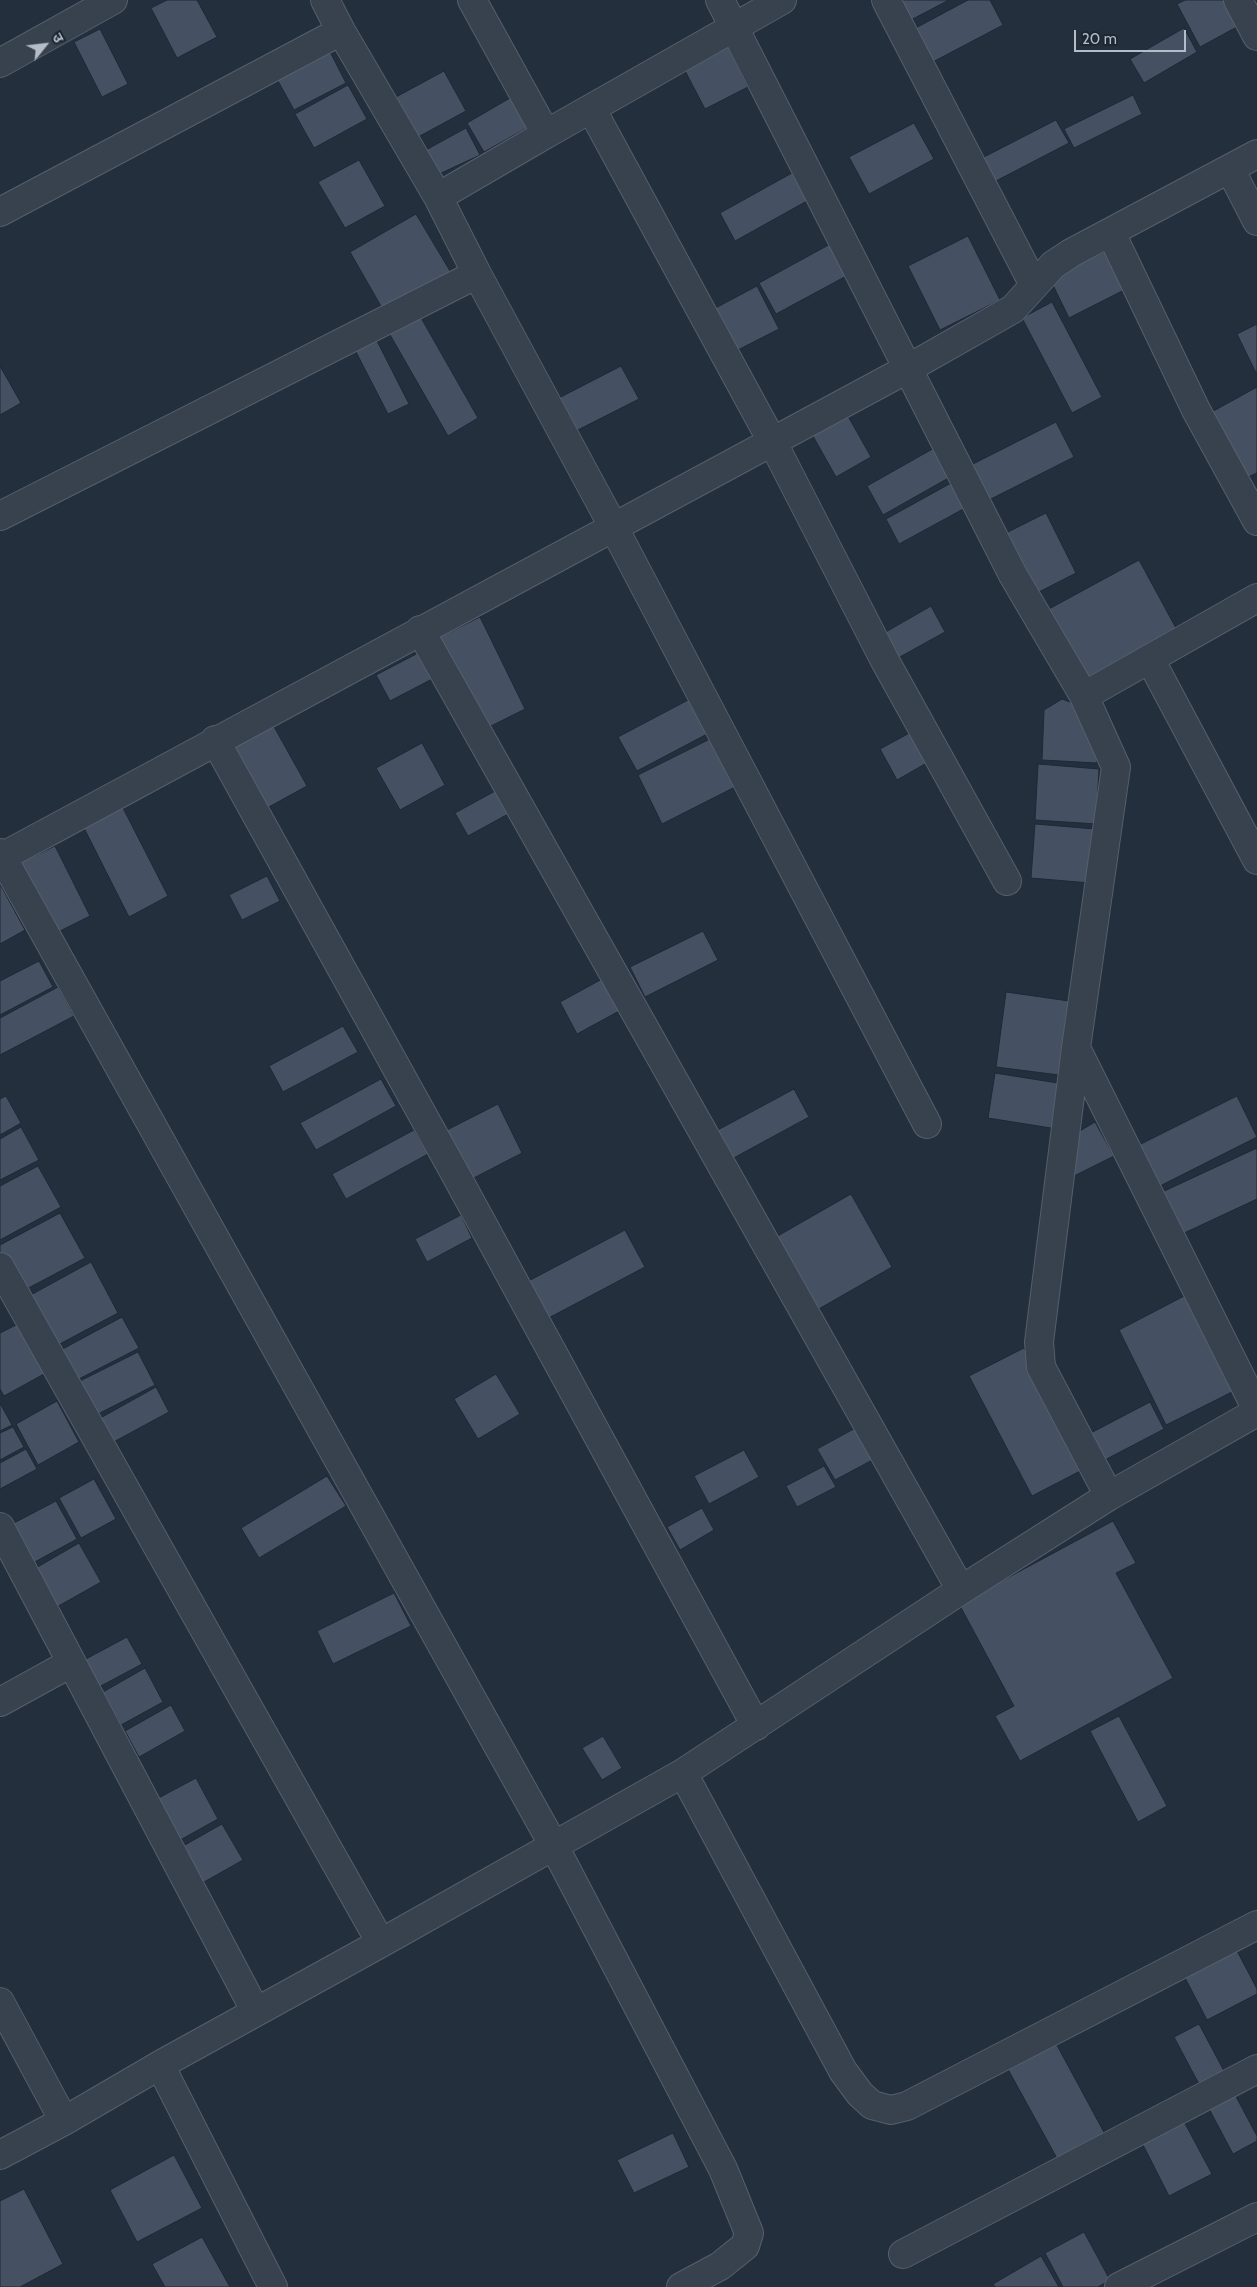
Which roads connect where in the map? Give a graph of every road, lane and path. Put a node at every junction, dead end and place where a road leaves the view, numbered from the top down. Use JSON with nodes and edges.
{"nodes":[{"id":1,"x":113,"y":0,"type":"edge"},
{"id":2,"x":325,"y":0,"type":"edge"},
{"id":3,"x":472,"y":0,"type":"edge"},
{"id":4,"x":720,"y":0,"type":"edge"},
{"id":5,"x":782,"y":0,"type":"edge"},
{"id":6,"x":886,"y":0,"type":"edge"},
{"id":7,"x":1238,"y":0,"type":"edge"},
{"id":8,"x":73,"y":9,"type":"edge"},
{"id":9,"x":735,"y":28,"type":"junction"},
{"id":10,"x":341,"y":31,"type":"junction"},
{"id":11,"x":1257,"y":36,"type":"edge"},
{"id":12,"x":0,"y":63,"type":"edge"},
{"id":13,"x":592,"y":110,"type":"junction"},
{"id":14,"x":546,"y":134,"type":"junction"},
{"id":15,"x":1257,"y":154,"type":"edge"},
{"id":16,"x":1230,"y":169,"type":"junction"},
{"id":17,"x":438,"y":197,"type":"junction"},
{"id":18,"x":0,"y":212,"type":"edge"},
{"id":19,"x":1257,"y":221,"type":"edge"},
{"id":20,"x":1111,"y":233,"type":"junction"},
{"id":21,"x":477,"y":274,"type":"junction"},
{"id":22,"x":1034,"y":285,"type":"junction"},
{"id":23,"x":909,"y":368,"type":"junction"},
{"id":24,"x":772,"y":441,"type":"junction"},
{"id":25,"x":0,"y":516,"type":"edge"},
{"id":26,"x":1257,"y":521,"type":"edge"},
{"id":27,"x":613,"y":526,"type":"junction"},
{"id":28,"x":1257,"y":598,"type":"edge"},
{"id":29,"x":420,"y":630,"type":"junction"},
{"id":30,"x":1150,"y":659,"type":"junction"},
{"id":31,"x":1084,"y":696,"type":"junction"},
{"id":32,"x":215,"y":740,"type":"junction"},
{"id":33,"x":1,"y":856,"type":"edge"},
{"id":34,"x":1257,"y":860,"type":"edge"},
{"id":35,"x":1007,"y":881,"type":"dead end"},
{"id":36,"x":1076,"y":1048,"type":"junction"},
{"id":37,"x":927,"y":1124,"type":"dead end"},
{"id":38,"x":0,"y":1267,"type":"edge"},
{"id":39,"x":1257,"y":1411,"type":"edge"},
{"id":40,"x":1110,"y":1496,"type":"junction"},
{"id":41,"x":0,"y":1527,"type":"edge"},
{"id":42,"x":961,"y":1590,"type":"junction"},
{"id":43,"x":71,"y":1663,"type":"junction"},
{"id":44,"x":0,"y":1702,"type":"edge"},
{"id":45,"x":756,"y":1726,"type":"junction"},
{"id":46,"x":683,"y":1773,"type":"junction"},
{"id":47,"x":554,"y":1846,"type":"junction"},
{"id":48,"x":1257,"y":1925,"type":"edge"},
{"id":49,"x":382,"y":1943,"type":"junction"},
{"id":50,"x":0,"y":2002,"type":"edge"},
{"id":51,"x":256,"y":2012,"type":"junction"},
{"id":52,"x":160,"y":2065,"type":"junction"},
{"id":53,"x":1257,"y":2069,"type":"edge"},
{"id":54,"x":64,"y":2121,"type":"junction"},
{"id":55,"x":0,"y":2154,"type":"edge"},
{"id":56,"x":1257,"y":2217,"type":"edge"},
{"id":57,"x":903,"y":2254,"type":"dead end"},
{"id":58,"x":273,"y":2287,"type":"edge"},
{"id":59,"x":681,"y":2287,"type":"edge"},
{"id":60,"x":1119,"y":2287,"type":"edge"}],
"edges":[{"from":1,"to":8,"type":"street"},
{"from":2,"to":10,"type":"street"},
{"from":3,"to":14,"type":"street"},
{"from":4,"to":9,"type":"street"},
{"from":5,"to":9,"type":"street"},
{"from":6,"to":22,"type":"street"},
{"from":7,"to":11,"type":"street"},
{"from":8,"to":12,"type":"street"},
{"from":9,"to":13,"type":"street"},
{"from":9,"to":23,"type":"street"},
{"from":10,"to":17,"type":"street"},
{"from":10,"to":18,"type":"street"},
{"from":13,"to":14,"type":"street"},
{"from":13,"to":24,"type":"street"},
{"from":14,"to":17,"type":"street"},
{"from":15,"to":16,"type":"street"},
{"from":16,"to":19,"type":"street"},
{"from":16,"to":20,"type":"street"},
{"from":17,"to":21,"type":"street"},
{"from":20,"to":22,"type":"street"},
{"from":20,"to":26,"type":"street"},
{"from":21,"to":25,"type":"street"},
{"from":21,"to":27,"type":"street"},
{"from":22,"to":23,"type":"street"},
{"from":23,"to":24,"type":"street"},
{"from":23,"to":31,"type":"street"},
{"from":24,"to":27,"type":"street"},
{"from":24,"to":35,"type":"street"},
{"from":27,"to":29,"type":"street"},
{"from":27,"to":37,"type":"street"},
{"from":28,"to":30,"type":"street"},
{"from":29,"to":32,"type":"street"},
{"from":29,"to":42,"type":"street"},
{"from":30,"to":31,"type":"street"},
{"from":30,"to":34,"type":"street"},
{"from":31,"to":36,"type":"street"},
{"from":32,"to":33,"type":"street"},
{"from":32,"to":45,"type":"street"},
{"from":33,"to":47,"type":"street"},
{"from":36,"to":39,"type":"street"},
{"from":36,"to":40,"type":"street"},
{"from":38,"to":49,"type":"street"},
{"from":39,"to":40,"type":"street"},
{"from":40,"to":42,"type":"street"},
{"from":41,"to":43,"type":"street"},
{"from":42,"to":45,"type":"street"},
{"from":43,"to":44,"type":"street"},
{"from":43,"to":51,"type":"street"},
{"from":45,"to":46,"type":"street"},
{"from":46,"to":47,"type":"street"},
{"from":46,"to":48,"type":"street"},
{"from":47,"to":49,"type":"street"},
{"from":47,"to":59,"type":"street"},
{"from":49,"to":51,"type":"street"},
{"from":50,"to":54,"type":"street"},
{"from":51,"to":52,"type":"street"},
{"from":52,"to":54,"type":"street"},
{"from":52,"to":58,"type":"street"},
{"from":53,"to":57,"type":"street"},
{"from":54,"to":55,"type":"street"},
{"from":56,"to":60,"type":"street"}]}
